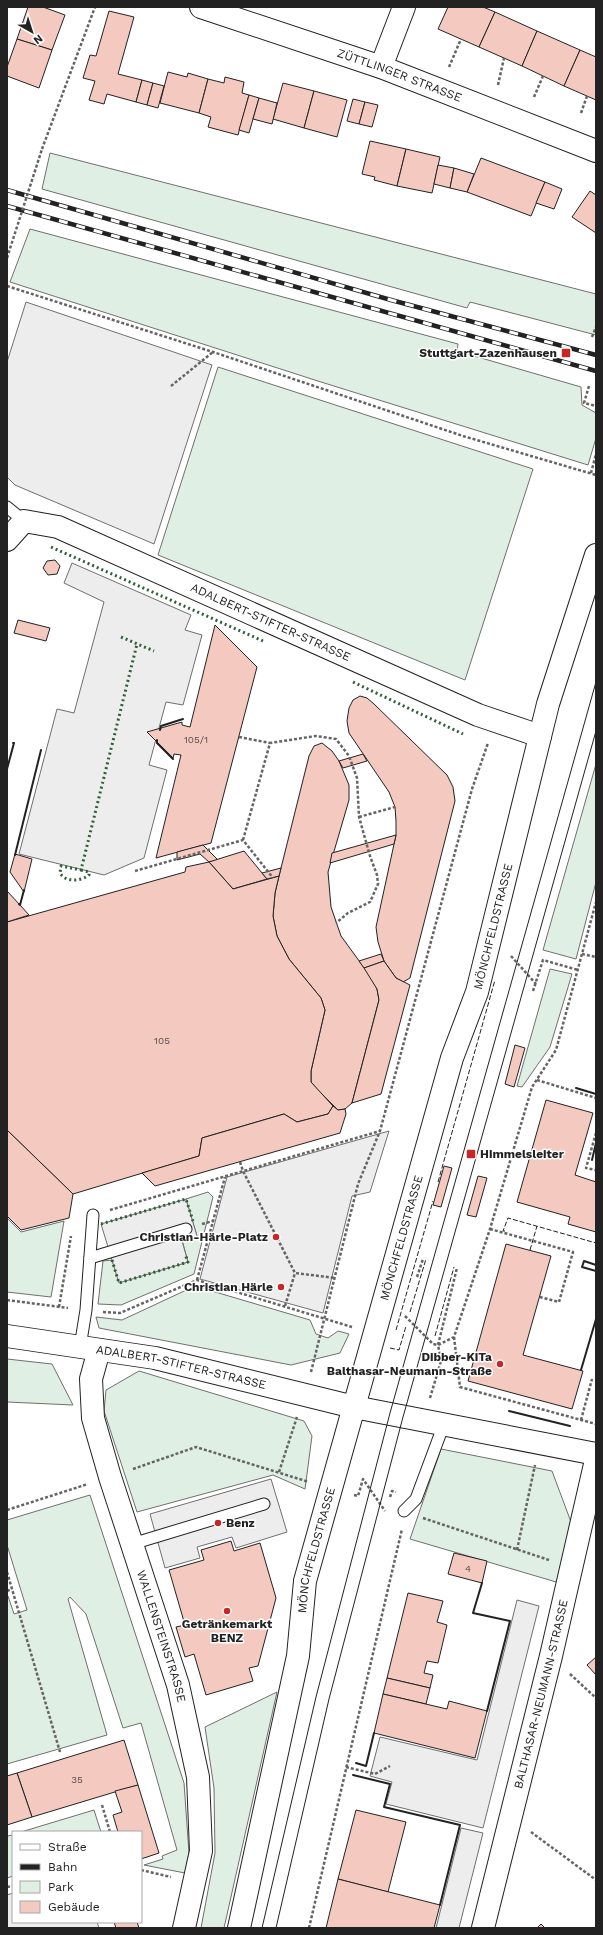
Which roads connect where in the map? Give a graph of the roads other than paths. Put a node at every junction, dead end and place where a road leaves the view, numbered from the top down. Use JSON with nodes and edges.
{"nodes":[{"id":1,"x":201,"y":7,"type":"edge"},
{"id":2,"x":404,"y":7,"type":"edge"},
{"id":3,"x":381,"y":67,"type":"junction"},
{"id":4,"x":596,"y":151,"type":"edge"},
{"id":5,"x":7,"y":507,"type":"edge"},
{"id":6,"x":24,"y":521,"type":"junction"},
{"id":7,"x":7,"y":540,"type":"edge"},
{"id":8,"x":596,"y":555,"type":"edge"},
{"id":9,"x":540,"y":736,"type":"junction"},
{"id":10,"x":93,"y":1215,"type":"road end"},
{"id":11,"x":186,"y":1229,"type":"dead end"},
{"id":12,"x":90,"y":1258,"type":"junction"},
{"id":13,"x":7,"y":1336,"type":"edge"},
{"id":14,"x":90,"y":1348,"type":"junction"},
{"id":15,"x":354,"y":1407,"type":"junction"},
{"id":16,"x":444,"y":1424,"type":"junction"},
{"id":17,"x":596,"y":1454,"type":"edge"},
{"id":18,"x":596,"y":1460,"type":"edge"},
{"id":19,"x":264,"y":1504,"type":"dead end"},
{"id":20,"x":404,"y":1512,"type":"road end"},
{"id":21,"x":132,"y":1544,"type":"junction"},
{"id":22,"x":184,"y":1928,"type":"edge"},
{"id":23,"x":239,"y":1928,"type":"edge"},
{"id":24,"x":483,"y":1928,"type":"edge"}],
"edges":[{"from":1,"to":3,"type":"street","name":"ZÜTTLINGER STRASSE"},
{"from":2,"to":3,"type":"street"},
{"from":3,"to":4,"type":"street","name":"ZÜTTLINGER STRASSE"},
{"from":5,"to":6,"type":"lane"},
{"from":6,"to":7,"type":"street"},
{"from":6,"to":9,"type":"street","name":"ADALBERT-STIFTER-STRASSE"},
{"from":8,"to":9,"type":"street","name":"MÖNCHFELDSTRASSE"},
{"from":9,"to":15,"type":"street","name":"MÖNCHFELDSTRASSE"},
{"from":10,"to":12,"type":"lane"},
{"from":11,"to":12,"type":"lane"},
{"from":12,"to":14,"type":"lane"},
{"from":13,"to":14,"type":"street","name":"ADALBERT-STIFTER-STRASSE"},
{"from":14,"to":15,"type":"street","name":"ADALBERT-STIFTER-STRASSE"},
{"from":14,"to":21,"type":"street","name":"WALLENSTEINSTRASSE"},
{"from":15,"to":16,"type":"street"},
{"from":15,"to":23,"type":"street","name":"MÖNCHFELDSTRASSE"},
{"from":16,"to":17,"type":"street"},
{"from":16,"to":20,"type":"lane"},
{"from":18,"to":24,"type":"street","name":"BALTHASAR-NEUMANN-STRASSE"},
{"from":19,"to":21,"type":"lane"},
{"from":21,"to":22,"type":"street","name":"WALLENSTEINSTRASSE"}]}
